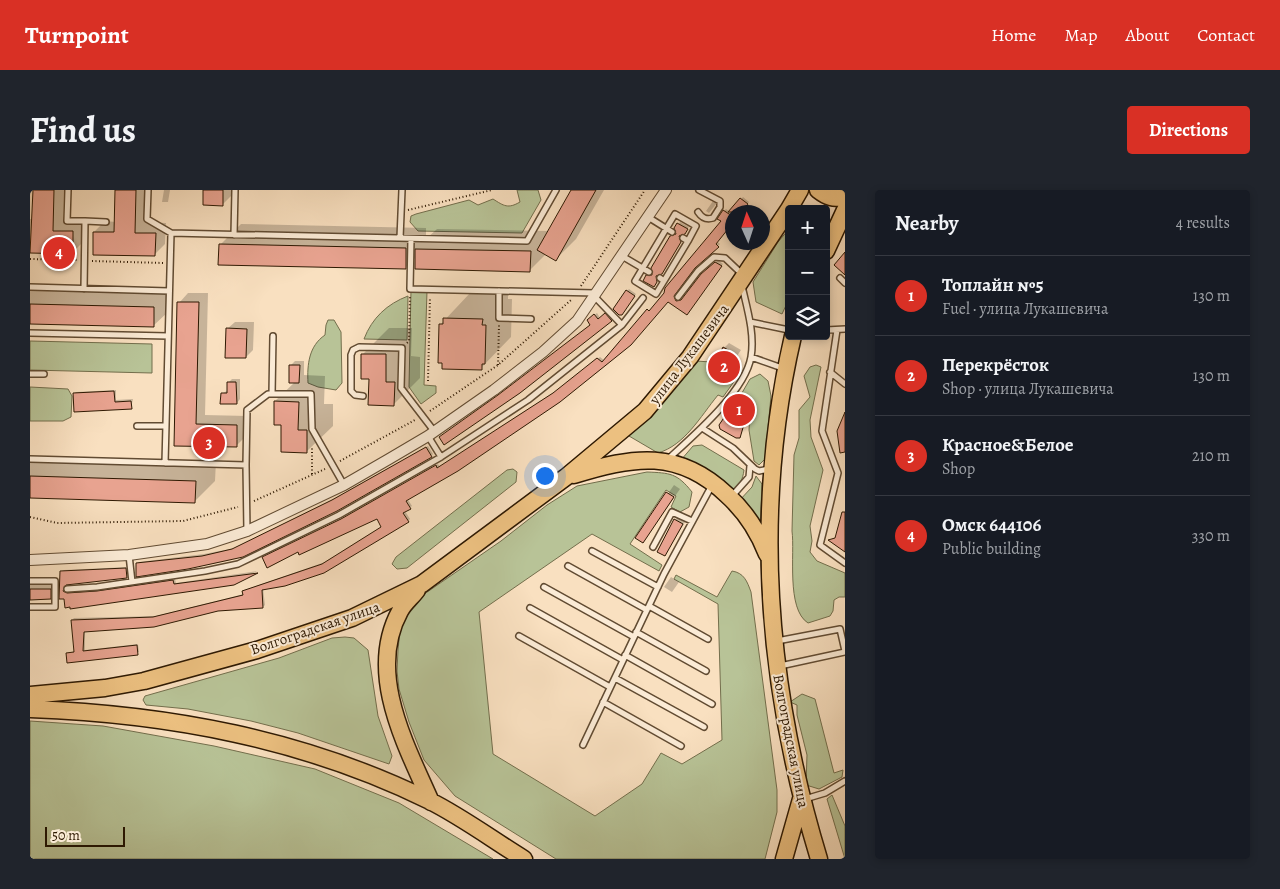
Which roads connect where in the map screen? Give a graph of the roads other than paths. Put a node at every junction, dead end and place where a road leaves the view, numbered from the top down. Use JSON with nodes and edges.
{"nodes":[{"id":1,"x":68,"y":190,"type":"edge"},
{"id":2,"x":148,"y":190,"type":"edge"},
{"id":3,"x":235,"y":190,"type":"edge"},
{"id":4,"x":402,"y":190,"type":"edge"},
{"id":5,"x":556,"y":190,"type":"edge"},
{"id":6,"x":666,"y":190,"type":"edge"},
{"id":7,"x":699,"y":190,"type":"edge"},
{"id":8,"x":800,"y":190,"type":"edge"},
{"id":9,"x":818,"y":190,"type":"edge"},
{"id":10,"x":845,"y":196,"type":"edge"},
{"id":11,"x":791,"y":205,"type":"edge"},
{"id":12,"x":845,"y":210,"type":"edge"},
{"id":13,"x":698,"y":212,"type":"dead end"},
{"id":14,"x":785,"y":215,"type":"edge"},
{"id":15,"x":648,"y":217,"type":"junction"},
{"id":16,"x":86,"y":221,"type":"junction"},
{"id":17,"x":106,"y":222,"type":"dead end"},
{"id":18,"x":666,"y":228,"type":"junction"},
{"id":19,"x":672,"y":232,"type":"dead end"},
{"id":20,"x":171,"y":233,"type":"junction"},
{"id":21,"x":234,"y":235,"type":"junction"},
{"id":22,"x":400,"y":238,"type":"junction"},
{"id":23,"x":411,"y":239,"type":"junction"},
{"id":24,"x":830,"y":242,"type":"edge"},
{"id":25,"x":622,"y":256,"type":"junction"},
{"id":26,"x":642,"y":268,"type":"junction"},
{"id":27,"x":649,"y":272,"type":"dead end"},
{"id":28,"x":840,"y":278,"type":"dead end"},
{"id":29,"x":743,"y":280,"type":"junction"},
{"id":30,"x":845,"y":284,"type":"edge"},
{"id":31,"x":30,"y":287,"type":"edge"},
{"id":32,"x":84,"y":288,"type":"junction"},
{"id":33,"x":169,"y":291,"type":"junction"},
{"id":34,"x":499,"y":291,"type":"junction"},
{"id":35,"x":596,"y":295,"type":"junction"},
{"id":36,"x":678,"y":297,"type":"dead end"},
{"id":37,"x":643,"y":298,"type":"dead end"},
{"id":38,"x":531,"y":319,"type":"dead end"},
{"id":39,"x":750,"y":322,"type":"junction"},
{"id":40,"x":622,"y":326,"type":"junction"},
{"id":41,"x":785,"y":329,"type":"edge"},
{"id":42,"x":845,"y":329,"type":"edge"},
{"id":43,"x":830,"y":330,"type":"edge"},
{"id":44,"x":836,"y":330,"type":"junction"},
{"id":45,"x":30,"y":333,"type":"edge"},
{"id":46,"x":168,"y":336,"type":"junction"},
{"id":47,"x":273,"y":336,"type":"dead end"},
{"id":48,"x":793,"y":340,"type":"edge"},
{"id":49,"x":751,"y":357,"type":"junction"},
{"id":50,"x":786,"y":370,"type":"junction"},
{"id":51,"x":830,"y":372,"type":"junction"},
{"id":52,"x":30,"y":374,"type":"edge"},
{"id":53,"x":44,"y":374,"type":"dead end"},
{"id":54,"x":845,"y":384,"type":"edge"},
{"id":55,"x":272,"y":394,"type":"junction"},
{"id":56,"x":363,"y":396,"type":"dead end"},
{"id":57,"x":137,"y":426,"type":"dead end"},
{"id":58,"x":166,"y":426,"type":"junction"},
{"id":59,"x":702,"y":428,"type":"junction"},
{"id":60,"x":431,"y":434,"type":"junction"},
{"id":61,"x":441,"y":457,"type":"junction"},
{"id":62,"x":30,"y":459,"type":"edge"},
{"id":63,"x":665,"y":461,"type":"junction"},
{"id":64,"x":165,"y":463,"type":"junction"},
{"id":65,"x":774,"y":464,"type":"junction"},
{"id":66,"x":246,"y":465,"type":"junction"},
{"id":67,"x":750,"y":466,"type":"junction"},
{"id":68,"x":566,"y":477,"type":"junction"},
{"id":69,"x":714,"y":482,"type":"junction"},
{"id":70,"x":344,"y":485,"type":"junction"},
{"id":71,"x":730,"y":498,"type":"junction"},
{"id":72,"x":692,"y":521,"type":"junction"},
{"id":73,"x":247,"y":531,"type":"junction"},
{"id":74,"x":653,"y":547,"type":"dead end"},
{"id":75,"x":592,"y":550,"type":"dead end"},
{"id":76,"x":129,"y":555,"type":"junction"},
{"id":77,"x":30,"y":560,"type":"edge"},
{"id":78,"x":770,"y":561,"type":"junction"},
{"id":79,"x":845,"y":563,"type":"edge"},
{"id":80,"x":568,"y":566,"type":"dead end"},
{"id":81,"x":30,"y":581,"type":"edge"},
{"id":82,"x":132,"y":582,"type":"junction"},
{"id":83,"x":422,"y":584,"type":"junction"},
{"id":84,"x":544,"y":587,"type":"dead end"},
{"id":85,"x":658,"y":587,"type":"junction"},
{"id":86,"x":68,"y":588,"type":"dead end"},
{"id":87,"x":30,"y":607,"type":"edge"},
{"id":88,"x":530,"y":608,"type":"dead end"},
{"id":89,"x":648,"y":608,"type":"junction"},
{"id":90,"x":635,"y":635,"type":"junction"},
{"id":91,"x":519,"y":636,"type":"dead end"},
{"id":92,"x":708,"y":639,"type":"dead end"},
{"id":93,"x":775,"y":642,"type":"junction"},
{"id":94,"x":845,"y":652,"type":"edge"},
{"id":95,"x":624,"y":658,"type":"junction"},
{"id":96,"x":777,"y":667,"type":"junction"},
{"id":97,"x":706,"y":671,"type":"dead end"},
{"id":98,"x":614,"y":678,"type":"junction"},
{"id":99,"x":610,"y":687,"type":"junction"},
{"id":100,"x":30,"y":695,"type":"edge"},
{"id":101,"x":603,"y":702,"type":"junction"},
{"id":102,"x":712,"y":704,"type":"dead end"},
{"id":103,"x":30,"y":708,"type":"edge"},
{"id":104,"x":704,"y":728,"type":"dead end"},
{"id":105,"x":583,"y":745,"type":"dead end"},
{"id":106,"x":681,"y":746,"type":"dead end"},
{"id":107,"x":845,"y":781,"type":"edge"},
{"id":108,"x":801,"y":799,"type":"junction"},
{"id":109,"x":431,"y":802,"type":"junction"},
{"id":110,"x":524,"y":859,"type":"edge"},
{"id":111,"x":784,"y":859,"type":"edge"},
{"id":112,"x":819,"y":859,"type":"edge"}],
"edges":[{"from":1,"to":16,"type":"lane"},
{"from":2,"to":20,"type":"lane"},
{"from":3,"to":21,"type":"lane"},
{"from":4,"to":22,"type":"lane"},
{"from":5,"to":23,"type":"lane"},
{"from":6,"to":15,"type":"street"},
{"from":7,"to":13,"type":"lane"},
{"from":8,"to":11,"type":"main road","name":"улица Лукашевича"},
{"from":9,"to":10,"type":"main road"},
{"from":12,"to":24,"type":"main road"},
{"from":14,"to":29,"type":"main road","name":"улица Лукашевича"},
{"from":15,"to":18,"type":"lane"},
{"from":15,"to":25,"type":"street"},
{"from":16,"to":17,"type":"lane"},
{"from":16,"to":32,"type":"lane"},
{"from":18,"to":19,"type":"lane"},
{"from":18,"to":26,"type":"lane"},
{"from":18,"to":26,"type":"lane"},
{"from":20,"to":21,"type":"lane"},
{"from":20,"to":33,"type":"lane"},
{"from":21,"to":22,"type":"lane"},
{"from":22,"to":23,"type":"lane"},
{"from":23,"to":34,"type":"lane"},
{"from":25,"to":26,"type":"lane"},
{"from":25,"to":35,"type":"street"},
{"from":26,"to":27,"type":"lane"},
{"from":28,"to":30,"type":"lane"},
{"from":29,"to":36,"type":"lane"},
{"from":29,"to":39,"type":"lane"},
{"from":29,"to":68,"type":"main road","name":"улица Лукашевича"},
{"from":31,"to":32,"type":"lane"},
{"from":32,"to":33,"type":"lane"},
{"from":33,"to":46,"type":"lane"},
{"from":34,"to":35,"type":"lane"},
{"from":34,"to":38,"type":"lane"},
{"from":35,"to":40,"type":"lane"},
{"from":35,"to":60,"type":"street"},
{"from":37,"to":40,"type":"lane"},
{"from":39,"to":41,"type":"lane"},
{"from":39,"to":49,"type":"lane"},
{"from":40,"to":61,"type":"lane"},
{"from":42,"to":44,"type":"lane"},
{"from":43,"to":44,"type":"lane"},
{"from":44,"to":51,"type":"lane"},
{"from":45,"to":46,"type":"lane"},
{"from":46,"to":58,"type":"lane"},
{"from":47,"to":55,"type":"lane"},
{"from":48,"to":50,"type":"main road"},
{"from":49,"to":50,"type":"lane"},
{"from":49,"to":59,"type":"lane"},
{"from":50,"to":65,"type":"main road"},
{"from":51,"to":54,"type":"lane"},
{"from":51,"to":79,"type":"lane"},
{"from":52,"to":53,"type":"lane"},
{"from":55,"to":66,"type":"lane"},
{"from":55,"to":70,"type":"lane"},
{"from":56,"to":60,"type":"lane"},
{"from":57,"to":58,"type":"lane"},
{"from":58,"to":64,"type":"lane"},
{"from":59,"to":63,"type":"lane"},
{"from":59,"to":67,"type":"lane"},
{"from":60,"to":61,"type":"lane"},
{"from":60,"to":70,"type":"street"},
{"from":61,"to":82,"type":"lane"},
{"from":62,"to":64,"type":"lane"},
{"from":63,"to":68,"type":"main road"},
{"from":63,"to":69,"type":"main road"},
{"from":64,"to":66,"type":"lane"},
{"from":65,"to":67,"type":"lane"},
{"from":65,"to":78,"type":"main road"},
{"from":66,"to":73,"type":"lane"},
{"from":67,"to":71,"type":"lane"},
{"from":68,"to":83,"type":"main road","name":"Волгоградская улица"},
{"from":69,"to":71,"type":"main road"},
{"from":69,"to":72,"type":"lane"},
{"from":70,"to":73,"type":"street"},
{"from":71,"to":78,"type":"main road"},
{"from":72,"to":74,"type":"lane"},
{"from":72,"to":85,"type":"lane"},
{"from":73,"to":76,"type":"street"},
{"from":75,"to":85,"type":"lane"},
{"from":76,"to":77,"type":"street"},
{"from":76,"to":82,"type":"lane"},
{"from":78,"to":93,"type":"main road","name":"Волгоградская улица"},
{"from":80,"to":89,"type":"lane"},
{"from":81,"to":87,"type":"lane"},
{"from":82,"to":86,"type":"lane"},
{"from":83,"to":100,"type":"main road","name":"Волгоградская улица"},
{"from":83,"to":109,"type":"main road"},
{"from":84,"to":90,"type":"lane"},
{"from":85,"to":89,"type":"lane"},
{"from":88,"to":95,"type":"lane"},
{"from":89,"to":90,"type":"lane"},
{"from":89,"to":92,"type":"lane"},
{"from":90,"to":95,"type":"lane"},
{"from":90,"to":97,"type":"lane"},
{"from":91,"to":99,"type":"lane"},
{"from":93,"to":94,"type":"lane"},
{"from":93,"to":96,"type":"main road","name":"Волгоградская улица"},
{"from":94,"to":96,"type":"lane"},
{"from":95,"to":98,"type":"lane"},
{"from":95,"to":102,"type":"lane"},
{"from":96,"to":108,"type":"main road","name":"Волгоградская улица"},
{"from":98,"to":99,"type":"lane"},
{"from":98,"to":104,"type":"lane"},
{"from":99,"to":101,"type":"lane"},
{"from":101,"to":105,"type":"lane"},
{"from":101,"to":106,"type":"lane"},
{"from":103,"to":109,"type":"main road"},
{"from":107,"to":108,"type":"lane"},
{"from":108,"to":111,"type":"main road"},
{"from":108,"to":112,"type":"main road","name":"Волгоградская улица"},
{"from":109,"to":110,"type":"main road"}]}
